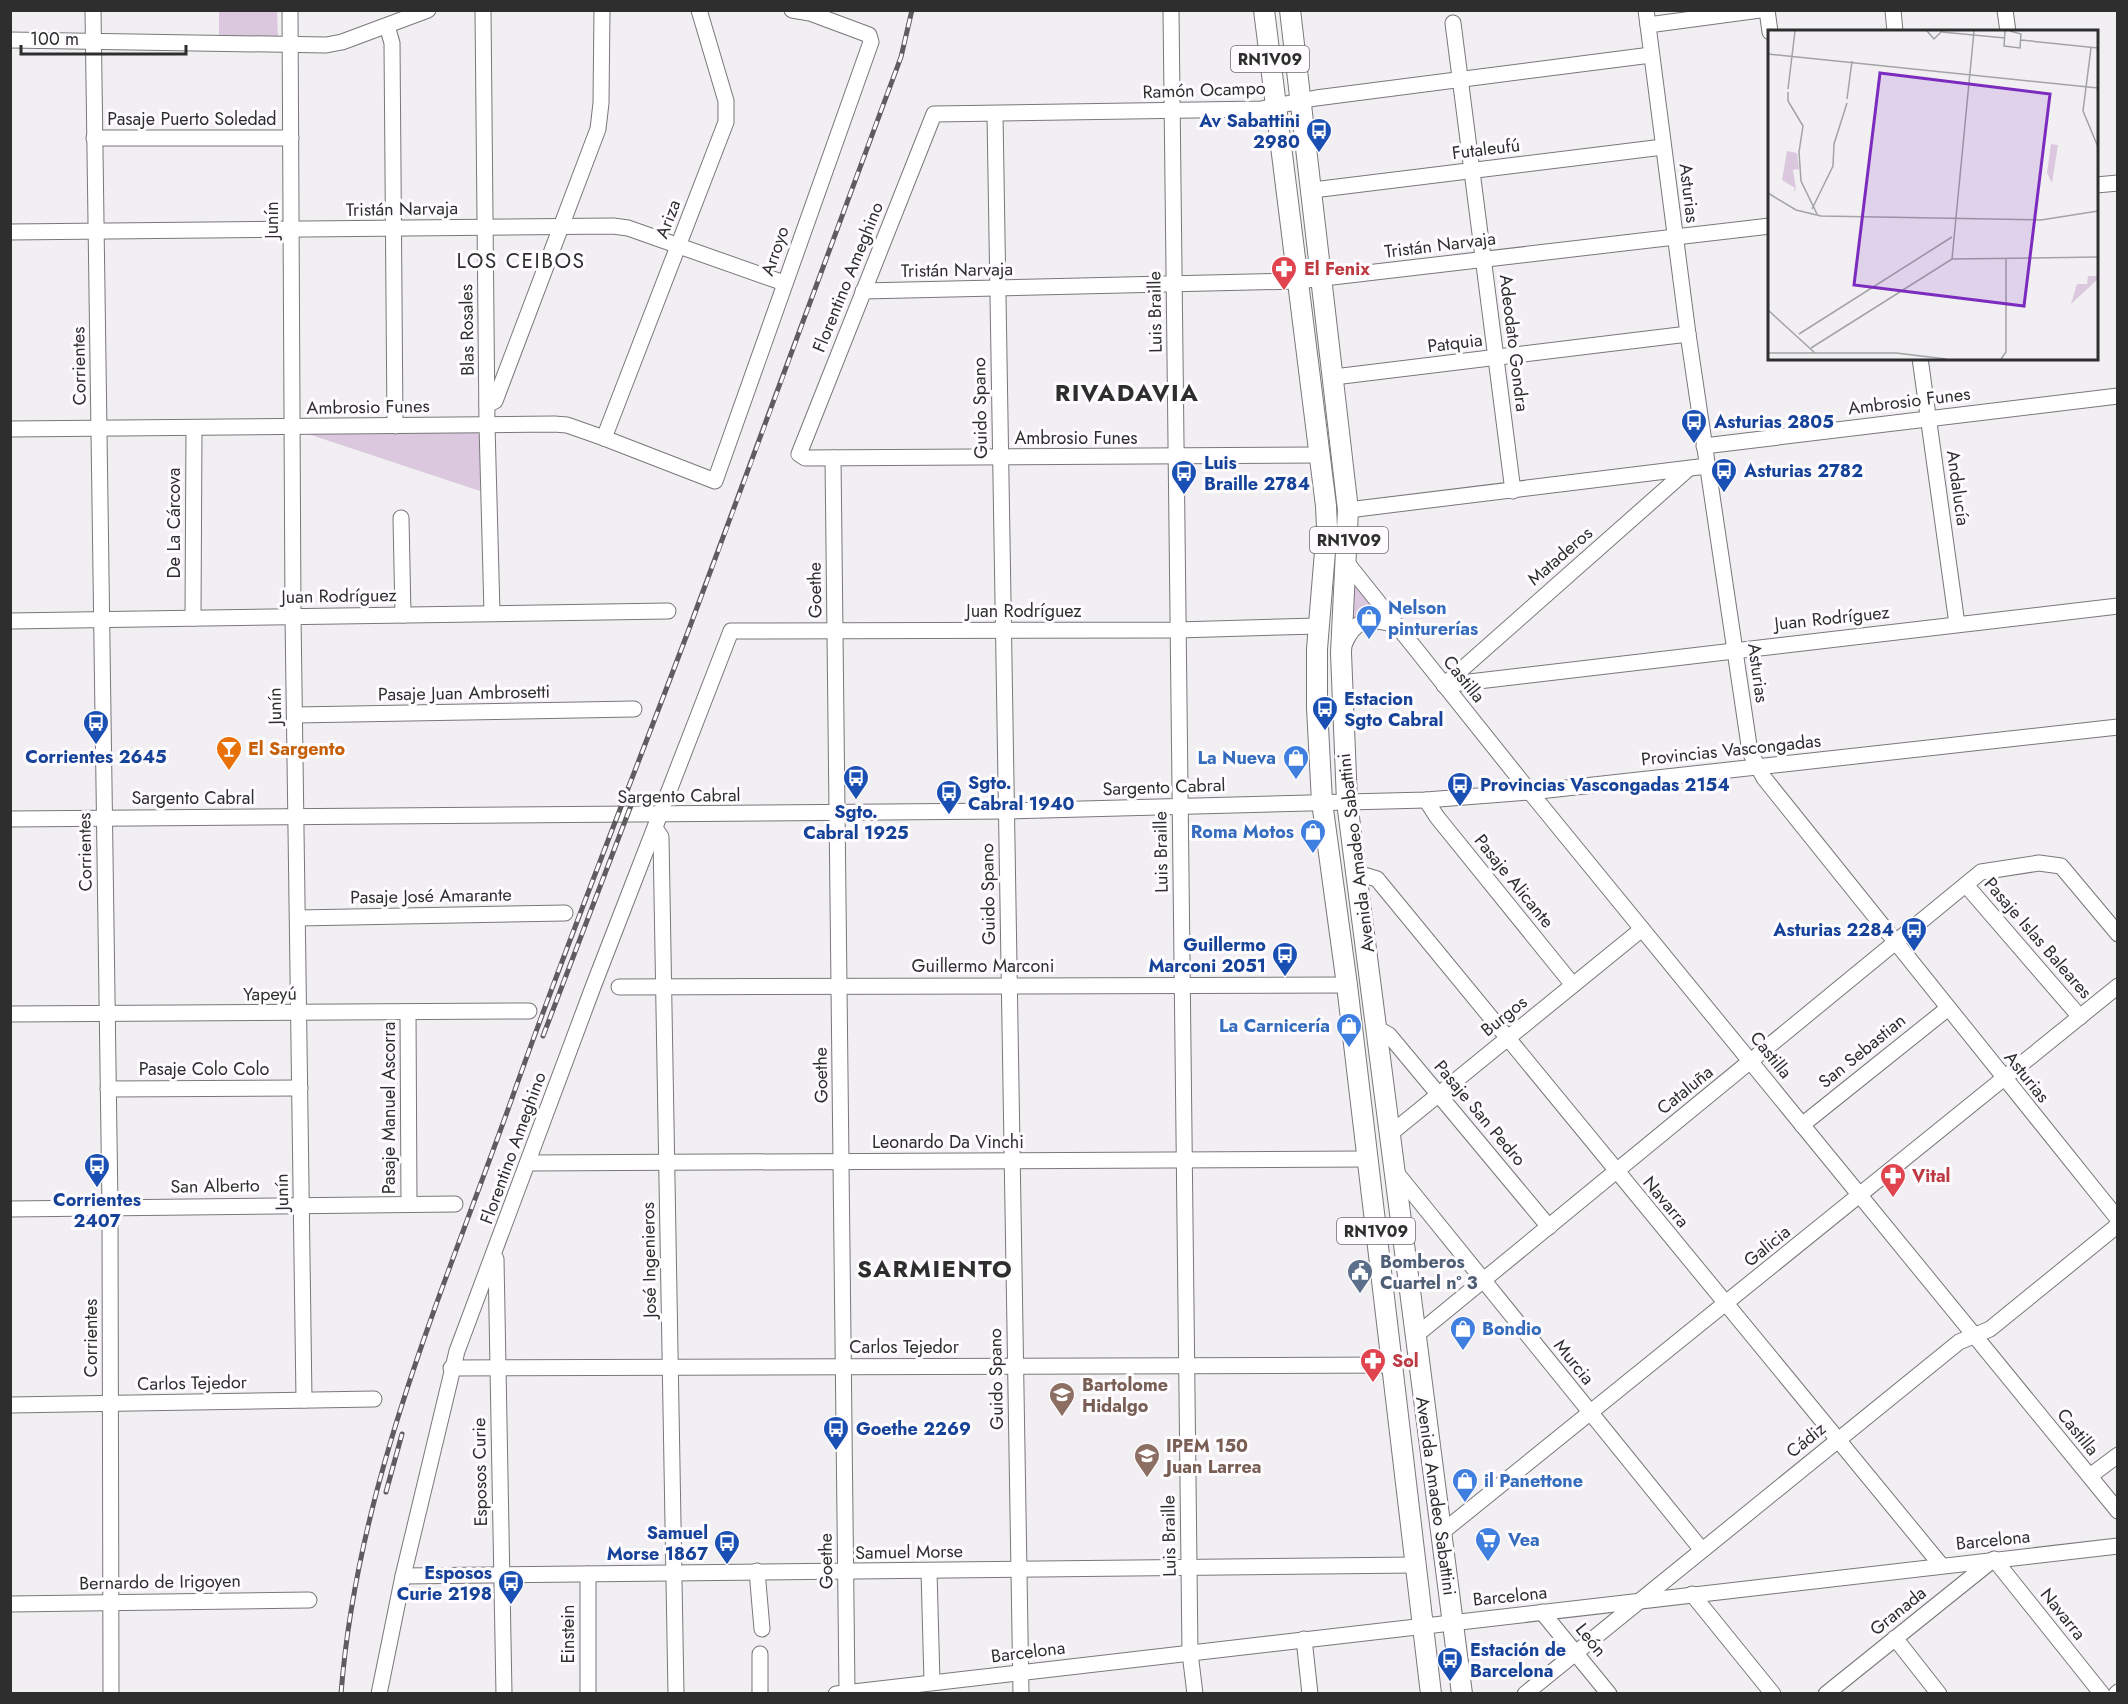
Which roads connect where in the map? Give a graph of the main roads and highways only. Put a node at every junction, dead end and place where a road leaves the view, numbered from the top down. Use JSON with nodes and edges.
{"nodes":[{"id":1,"x":1264,"y":10,"type":"edge"},
{"id":2,"x":1290,"y":10,"type":"edge"},
{"id":3,"x":1431,"y":1694,"type":"edge"},
{"id":4,"x":1462,"y":1694,"type":"edge"}],
"edges":[{"from":1,"to":3,"type":"main road","name":"Avenida Amadeo Sabattini","number":"RN1V09"},
{"from":2,"to":4,"type":"main road","name":"Avenida Amadeo Sabattini","number":"RN1V09"}]}
